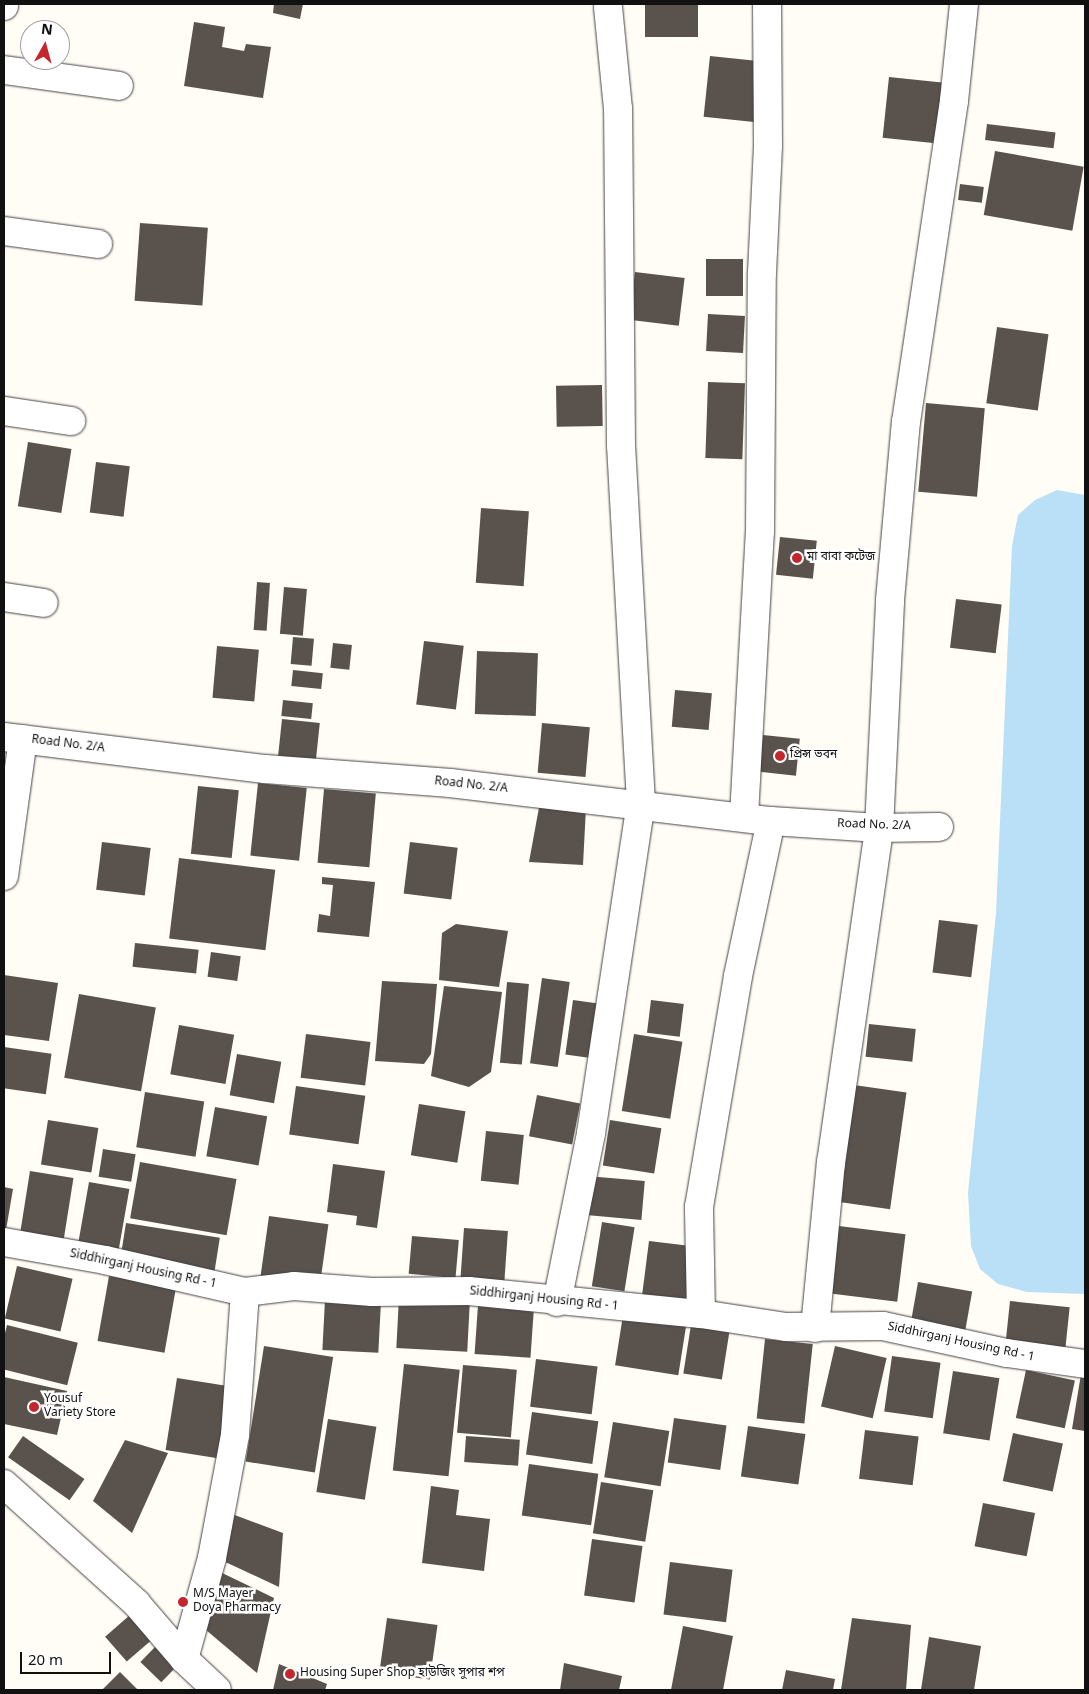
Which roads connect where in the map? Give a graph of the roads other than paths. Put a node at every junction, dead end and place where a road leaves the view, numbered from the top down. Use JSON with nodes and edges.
{"nodes":[{"id":1,"x":767,"y":4,"type":"edge"},
{"id":2,"x":964,"y":4,"type":"edge"},
{"id":3,"x":608,"y":7,"type":"dead end"},
{"id":4,"x":4,"y":70,"type":"edge"},
{"id":5,"x":119,"y":86,"type":"dead end"},
{"id":6,"x":4,"y":231,"type":"edge"},
{"id":7,"x":98,"y":244,"type":"dead end"},
{"id":8,"x":4,"y":411,"type":"edge"},
{"id":9,"x":71,"y":421,"type":"dead end"},
{"id":10,"x":4,"y":597,"type":"edge"},
{"id":11,"x":44,"y":603,"type":"dead end"},
{"id":12,"x":14,"y":738,"type":"edge"},
{"id":13,"x":641,"y":803,"type":"junction"},
{"id":14,"x":744,"y":816,"type":"junction"},
{"id":15,"x":771,"y":821,"type":"junction"},
{"id":16,"x":878,"y":828,"type":"junction"},
{"id":17,"x":938,"y":828,"type":"dead end"},
{"id":18,"x":4,"y":876,"type":"edge"},
{"id":19,"x":4,"y":1242,"type":"edge"},
{"id":20,"x":245,"y":1292,"type":"junction"},
{"id":21,"x":556,"y":1302,"type":"junction"},
{"id":22,"x":701,"y":1314,"type":"junction"},
{"id":23,"x":815,"y":1328,"type":"junction"},
{"id":24,"x":1085,"y":1364,"type":"edge"},
{"id":25,"x":4,"y":1484,"type":"edge"},
{"id":26,"x":184,"y":1659,"type":"junction"},
{"id":27,"x":217,"y":1690,"type":"edge"}],
"edges":[{"from":1,"to":14,"type":"street"},
{"from":2,"to":16,"type":"street"},
{"from":3,"to":13,"type":"street"},
{"from":4,"to":5,"type":"street"},
{"from":6,"to":7,"type":"street"},
{"from":8,"to":9,"type":"street"},
{"from":10,"to":11,"type":"street"},
{"from":12,"to":13,"type":"street","name":"Road No. 2/A"},
{"from":12,"to":18,"type":"street"},
{"from":13,"to":14,"type":"street","name":"Road No. 2/A"},
{"from":13,"to":21,"type":"street"},
{"from":14,"to":15,"type":"street","name":"Road No. 2/A"},
{"from":15,"to":16,"type":"street","name":"Road No. 2/A"},
{"from":15,"to":22,"type":"street"},
{"from":16,"to":17,"type":"street","name":"Road No. 2/A"},
{"from":16,"to":23,"type":"street"},
{"from":19,"to":20,"type":"street","name":"Siddhirganj Housing Rd - 1"},
{"from":20,"to":21,"type":"street","name":"Siddhirganj Housing Rd - 1"},
{"from":20,"to":26,"type":"street"},
{"from":21,"to":22,"type":"street","name":"Siddhirganj Housing Rd - 1"},
{"from":22,"to":23,"type":"street","name":"Siddhirganj Housing Rd - 1"},
{"from":23,"to":24,"type":"street","name":"Siddhirganj Housing Rd - 1"},
{"from":25,"to":26,"type":"street"},
{"from":26,"to":27,"type":"street"}]}
